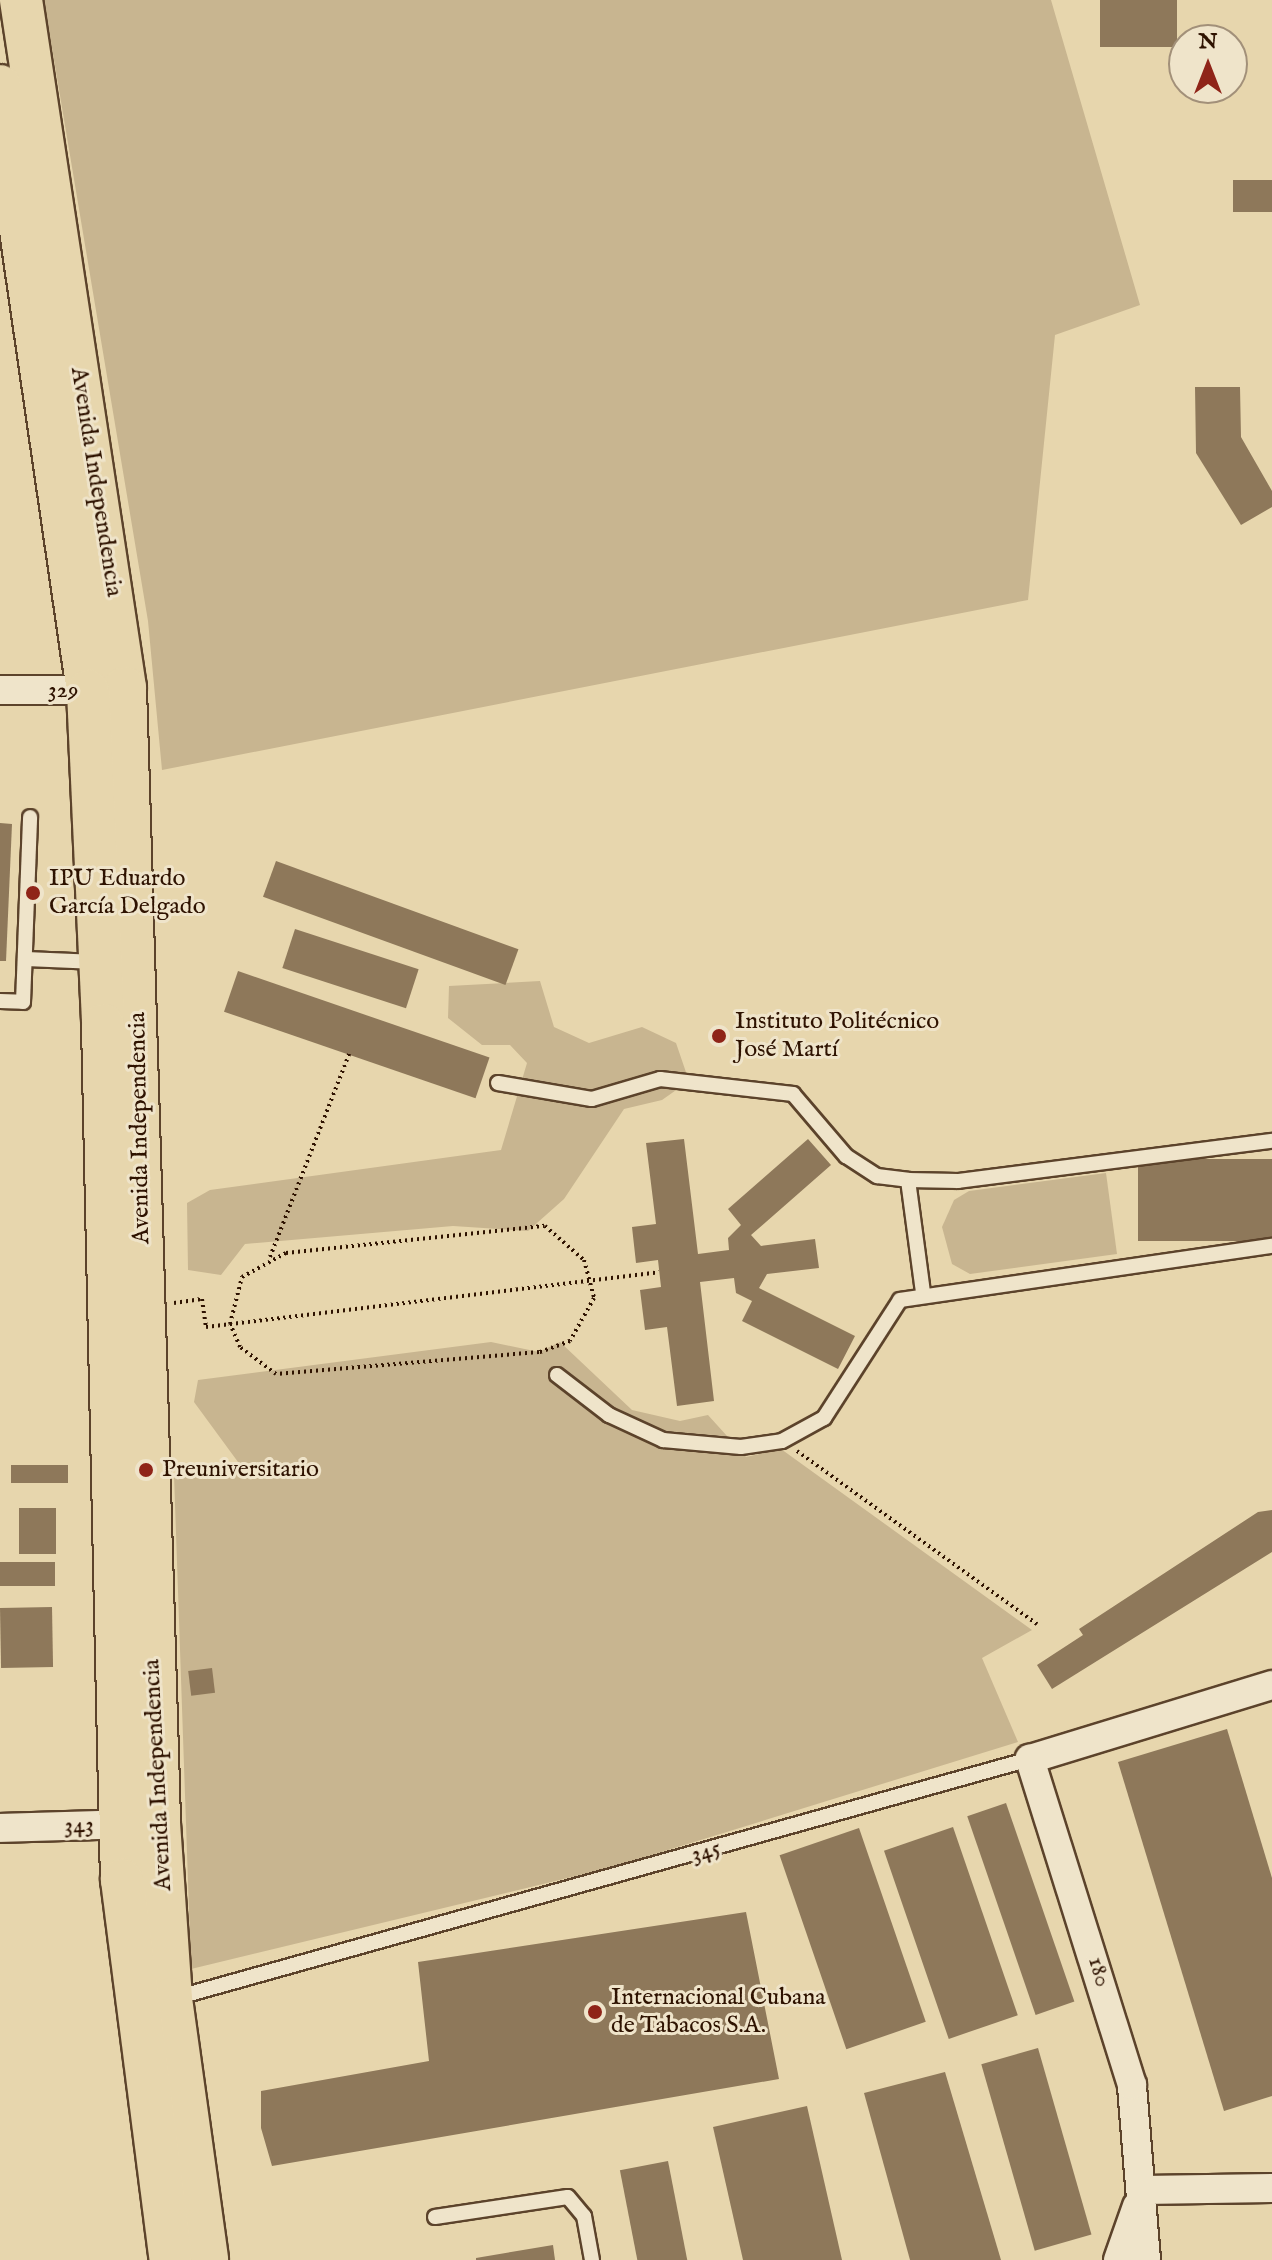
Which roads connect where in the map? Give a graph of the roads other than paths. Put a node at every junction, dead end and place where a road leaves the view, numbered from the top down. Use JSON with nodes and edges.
{"nodes":[{"id":1,"x":21,"y":0,"type":"edge"},
{"id":2,"x":0,"y":86,"type":"edge"},
{"id":3,"x":0,"y":690,"type":"edge"},
{"id":4,"x":107,"y":690,"type":"junction"},
{"id":5,"x":30,"y":817,"type":"dead end"},
{"id":6,"x":26,"y":959,"type":"junction"},
{"id":7,"x":101,"y":963,"type":"junction"},
{"id":8,"x":0,"y":1001,"type":"edge"},
{"id":9,"x":498,"y":1083,"type":"dead end"},
{"id":10,"x":1272,"y":1141,"type":"edge"},
{"id":11,"x":908,"y":1180,"type":"junction"},
{"id":12,"x":1272,"y":1246,"type":"edge"},
{"id":13,"x":923,"y":1293,"type":"junction"},
{"id":14,"x":557,"y":1375,"type":"dead end"},
{"id":15,"x":1272,"y":1685,"type":"edge"},
{"id":16,"x":1030,"y":1759,"type":"junction"},
{"id":17,"x":139,"y":1824,"type":"junction"},
{"id":18,"x":0,"y":1828,"type":"edge"},
{"id":19,"x":153,"y":2003,"type":"junction"},
{"id":20,"x":1272,"y":2188,"type":"edge"},
{"id":21,"x":1143,"y":2190,"type":"junction"},
{"id":22,"x":435,"y":2217,"type":"dead end"},
{"id":23,"x":171,"y":2260,"type":"edge"},
{"id":24,"x":207,"y":2260,"type":"edge"},
{"id":25,"x":592,"y":2260,"type":"edge"},
{"id":26,"x":1118,"y":2260,"type":"edge"},
{"id":27,"x":1146,"y":2260,"type":"edge"}],
"edges":[{"from":1,"to":4,"type":"main road","name":"Avenida Independencia"},
{"from":2,"to":4,"type":"main road","name":"Avenida Independencia"},
{"from":3,"to":4,"type":"street","name":"329"},
{"from":4,"to":7,"type":"main road","name":"Avenida Independencia"},
{"from":4,"to":17,"type":"main road","name":"Avenida Independencia"},
{"from":5,"to":6,"type":"lane"},
{"from":6,"to":7,"type":"lane"},
{"from":6,"to":8,"type":"lane"},
{"from":7,"to":17,"type":"main road","name":"Avenida Independencia"},
{"from":9,"to":11,"type":"lane"},
{"from":10,"to":11,"type":"lane"},
{"from":11,"to":13,"type":"lane"},
{"from":12,"to":13,"type":"lane"},
{"from":13,"to":14,"type":"lane"},
{"from":15,"to":16,"type":"street","name":"345"},
{"from":16,"to":19,"type":"lane","name":"345"},
{"from":16,"to":21,"type":"street","name":"180"},
{"from":17,"to":18,"type":"street","name":"343"},
{"from":17,"to":19,"type":"main road","name":"Avenida Independencia"},
{"from":19,"to":23,"type":"main road","name":"Avenida Independencia"},
{"from":19,"to":24,"type":"main road","name":"Avenida Independencia"},
{"from":20,"to":21,"type":"street"},
{"from":21,"to":26,"type":"street","name":"180"},
{"from":21,"to":27,"type":"street","name":"180"},
{"from":22,"to":25,"type":"lane"}]}
